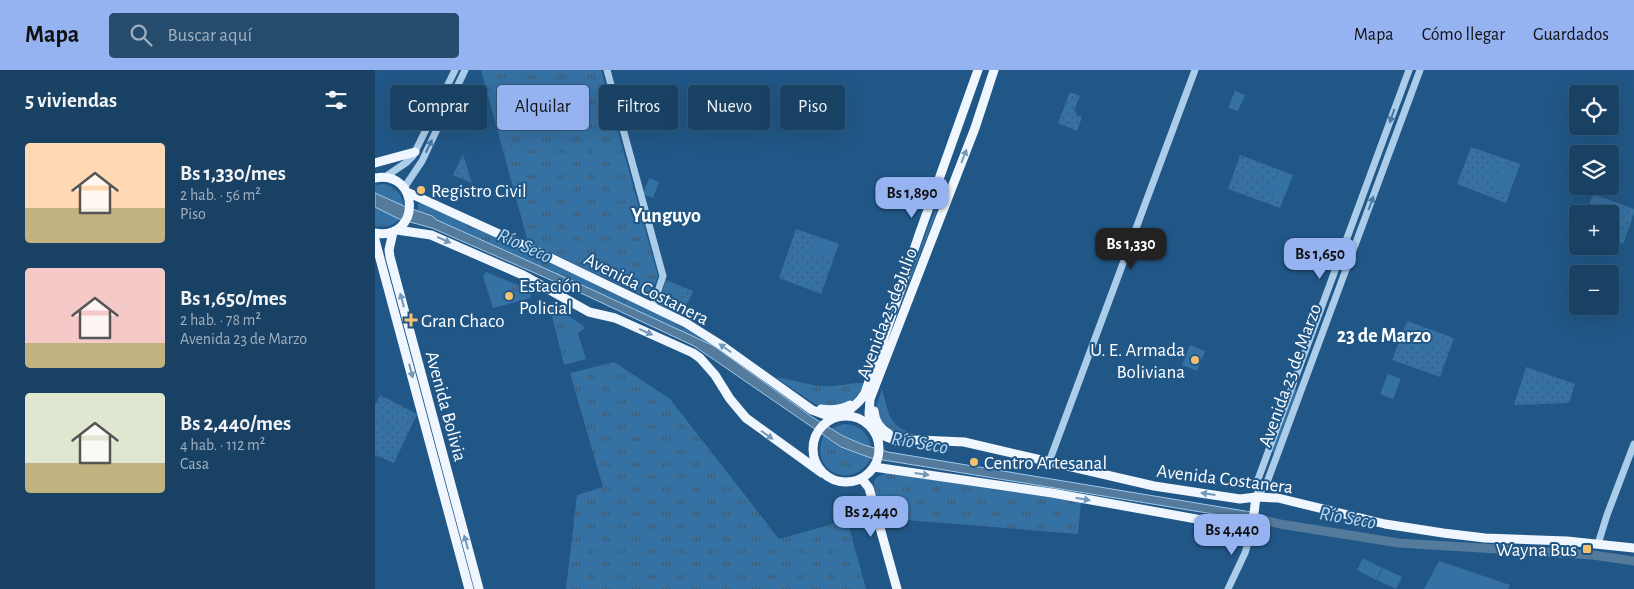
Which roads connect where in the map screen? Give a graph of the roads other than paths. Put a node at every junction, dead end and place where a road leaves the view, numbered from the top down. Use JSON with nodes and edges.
{"nodes":[{"id":1,"x":455,"y":70,"type":"edge"},
{"id":2,"x":465,"y":70,"type":"edge"},
{"id":3,"x":607,"y":70,"type":"edge"},
{"id":4,"x":978,"y":70,"type":"edge"},
{"id":5,"x":994,"y":70,"type":"edge"},
{"id":6,"x":1195,"y":70,"type":"edge"},
{"id":7,"x":1409,"y":70,"type":"edge"},
{"id":8,"x":1420,"y":70,"type":"edge"},
{"id":9,"x":415,"y":152,"type":"junction"},
{"id":10,"x":375,"y":163,"type":"edge"},
{"id":11,"x":385,"y":177,"type":"junction"},
{"id":12,"x":375,"y":178,"type":"edge"},
{"id":13,"x":407,"y":192,"type":"junction"},
{"id":14,"x":397,"y":229,"type":"junction"},
{"id":15,"x":375,"y":233,"type":"edge"},
{"id":16,"x":375,"y":240,"type":"edge"},
{"id":17,"x":653,"y":306,"type":"junction"},
{"id":18,"x":764,"y":376,"type":"junction"},
{"id":19,"x":874,"y":379,"type":"junction"},
{"id":20,"x":1293,"y":383,"type":"junction"},
{"id":21,"x":1303,"y":387,"type":"junction"},
{"id":22,"x":836,"y":417,"type":"junction"},
{"id":23,"x":873,"y":430,"type":"junction"},
{"id":24,"x":920,"y":440,"type":"junction"},
{"id":25,"x":1634,"y":444,"type":"edge"},
{"id":26,"x":1049,"y":462,"type":"junction"},
{"id":27,"x":876,"y":464,"type":"junction"},
{"id":28,"x":822,"y":473,"type":"junction"},
{"id":29,"x":862,"y":479,"type":"junction"},
{"id":30,"x":1257,"y":495,"type":"junction"},
{"id":31,"x":1252,"y":521,"type":"junction"},
{"id":32,"x":1598,"y":544,"type":"junction"},
{"id":33,"x":1634,"y":548,"type":"edge"},
{"id":34,"x":469,"y":589,"type":"edge"},
{"id":35,"x":479,"y":589,"type":"edge"},
{"id":36,"x":897,"y":589,"type":"edge"},
{"id":37,"x":1228,"y":589,"type":"edge"}],
"edges":[{"from":1,"to":9,"type":"street"},
{"from":13,"to":2,"type":"street","one_way":true},
{"from":3,"to":17,"type":"street"},
{"from":4,"to":19,"type":"main road","name":"Avenida 25 de Julio"},
{"from":19,"to":5,"type":"main road","name":"Avenida 25 de Julio","one_way":true},
{"from":6,"to":26,"type":"street"},
{"from":7,"to":20,"type":"street","name":"Avenida 23 de Marzo","one_way":true},
{"from":21,"to":8,"type":"street","name":"Avenida 23 de Marzo","one_way":true},
{"from":9,"to":10,"type":"main road"},
{"from":9,"to":11,"type":"street"},
{"from":11,"to":12,"type":"main road"},
{"from":11,"to":13,"type":"main road","name":"Avenida Costanera"},
{"from":13,"to":14,"type":"main road","name":"Avenida Bolivia"},
{"from":13,"to":17,"type":"main road","name":"Avenida Costanera"},
{"from":14,"to":15,"type":"main road","name":"Avenida Costanera"},
{"from":14,"to":28,"type":"main road","name":"Avenida Costanera","one_way":true},
{"from":35,"to":14,"type":"main road","name":"Avenida Bolivia","one_way":true},
{"from":16,"to":34,"type":"main road","name":"Avenida Bolivia","one_way":true},
{"from":18,"to":17,"type":"main road","name":"Avenida Costanera","one_way":true},
{"from":18,"to":19,"type":"main road"},
{"from":18,"to":22,"type":"main road","name":"Avenida Costanera"},
{"from":19,"to":22,"type":"main road","name":"Avenida 25 de Julio"},
{"from":19,"to":23,"type":"main road","name":"Avenida 25 de Julio"},
{"from":19,"to":24,"type":"main road"},
{"from":20,"to":21,"type":"street"},
{"from":20,"to":30,"type":"street","name":"Avenida 23 de Marzo"},
{"from":21,"to":30,"type":"street","name":"Avenida 23 de Marzo"},
{"from":22,"to":23,"type":"main road"},
{"from":22,"to":28,"type":"main road"},
{"from":23,"to":24,"type":"main road","name":"Avenida Costanera"},
{"from":23,"to":27,"type":"main road"},
{"from":24,"to":26,"type":"main road","name":"Avenida Costanera"},
{"from":25,"to":32,"type":"street"},
{"from":30,"to":26,"type":"main road","name":"Avenida Costanera","one_way":true},
{"from":27,"to":29,"type":"main road"},
{"from":27,"to":31,"type":"main road","one_way":true},
{"from":28,"to":29,"type":"main road"},
{"from":29,"to":36,"type":"main road"},
{"from":30,"to":31,"type":"main road"},
{"from":30,"to":32,"type":"main road","name":"Avenida Costanera"},
{"from":31,"to":37,"type":"street"},
{"from":32,"to":33,"type":"main road","name":"Avenida Costanera"}]}
